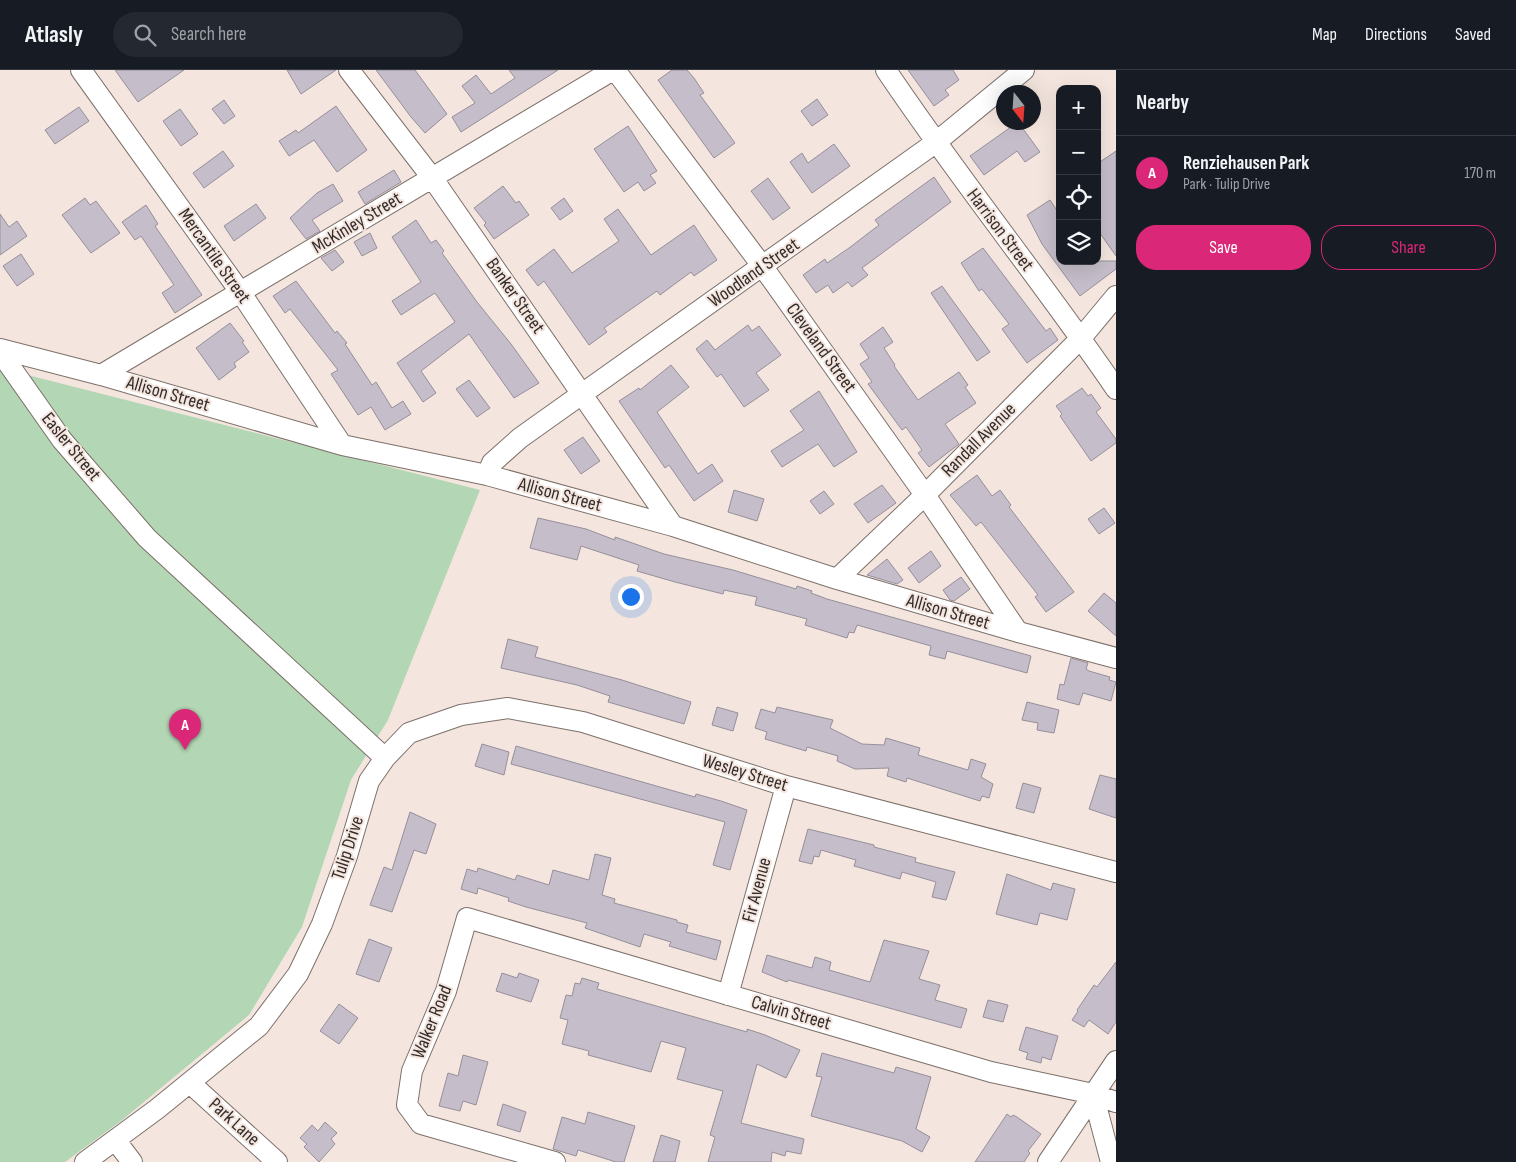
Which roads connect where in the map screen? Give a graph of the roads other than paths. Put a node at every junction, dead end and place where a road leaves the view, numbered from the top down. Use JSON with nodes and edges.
{"nodes":[{"id":1,"x":81,"y":70,"type":"edge"},
{"id":2,"x":350,"y":70,"type":"edge"},
{"id":3,"x":614,"y":70,"type":"edge"},
{"id":4,"x":886,"y":70,"type":"edge"},
{"id":5,"x":1024,"y":70,"type":"edge"},
{"id":6,"x":935,"y":143,"type":"junction"},
{"id":7,"x":433,"y":179,"type":"junction"},
{"id":8,"x":763,"y":267,"type":"junction"},
{"id":9,"x":241,"y":293,"type":"junction"},
{"id":10,"x":1116,"y":296,"type":"edge"},
{"id":11,"x":1081,"y":338,"type":"junction"},
{"id":12,"x":0,"y":350,"type":"edge"},
{"id":13,"x":101,"y":375,"type":"junction"},
{"id":14,"x":1116,"y":389,"type":"edge"},
{"id":15,"x":582,"y":393,"type":"junction"},
{"id":16,"x":342,"y":445,"type":"junction"},
{"id":17,"x":487,"y":475,"type":"junction"},
{"id":18,"x":925,"y":495,"type":"junction"},
{"id":19,"x":673,"y":526,"type":"junction"},
{"id":20,"x":837,"y":579,"type":"junction"},
{"id":21,"x":1018,"y":632,"type":"junction"},
{"id":22,"x":1116,"y":658,"type":"edge"},
{"id":23,"x":385,"y":758,"type":"junction"},
{"id":24,"x":786,"y":786,"type":"junction"},
{"id":25,"x":1116,"y":872,"type":"edge"},
{"id":26,"x":467,"y":918,"type":"joint"},
{"id":27,"x":728,"y":995,"type":"junction"},
{"id":28,"x":1116,"y":1060,"type":"edge"},
{"id":29,"x":190,"y":1083,"type":"junction"},
{"id":30,"x":1093,"y":1094,"type":"junction"},
{"id":31,"x":1116,"y":1102,"type":"edge"},
{"id":32,"x":116,"y":1141,"type":"junction"},
{"id":33,"x":85,"y":1162,"type":"edge"},
{"id":34,"x":132,"y":1162,"type":"edge"},
{"id":35,"x":277,"y":1162,"type":"edge"},
{"id":36,"x":556,"y":1162,"type":"edge"},
{"id":37,"x":1048,"y":1162,"type":"edge"},
{"id":38,"x":1110,"y":1162,"type":"edge"}],
"edges":[{"from":1,"to":9,"type":"street","name":"Mercantile Street"},
{"from":2,"to":7,"type":"street","name":"Banker Street"},
{"from":3,"to":7,"type":"street","name":"McKinley Street"},
{"from":3,"to":8,"type":"street","name":"Cleveland Street"},
{"from":4,"to":6,"type":"street","name":"Harrison Street"},
{"from":5,"to":6,"type":"street","name":"Woodland Street"},
{"from":6,"to":8,"type":"street","name":"Woodland Street"},
{"from":6,"to":11,"type":"street","name":"Harrison Street"},
{"from":7,"to":9,"type":"street","name":"McKinley Street"},
{"from":7,"to":15,"type":"street","name":"Banker Street"},
{"from":8,"to":15,"type":"street","name":"Woodland Street"},
{"from":8,"to":18,"type":"street","name":"Cleveland Street"},
{"from":9,"to":13,"type":"street","name":"McKinley Street"},
{"from":9,"to":16,"type":"street","name":"Mercantile Street"},
{"from":10,"to":11,"type":"street","name":"Randall Avenue"},
{"from":11,"to":14,"type":"street","name":"Harrison Street"},
{"from":11,"to":18,"type":"street","name":"Randall Avenue"},
{"from":12,"to":13,"type":"street","name":"Allison Street"},
{"from":12,"to":23,"type":"street","name":"Easler Street"},
{"from":13,"to":16,"type":"street","name":"Allison Street"},
{"from":15,"to":17,"type":"street","name":"Woodland Street"},
{"from":15,"to":19,"type":"street","name":"Banker Street"},
{"from":16,"to":17,"type":"street","name":"Allison Street"},
{"from":17,"to":19,"type":"street","name":"Allison Street"},
{"from":18,"to":20,"type":"street","name":"Randall Avenue"},
{"from":18,"to":21,"type":"street","name":"Cleveland Street"},
{"from":19,"to":20,"type":"street","name":"Allison Street"},
{"from":20,"to":21,"type":"street","name":"Allison Street"},
{"from":21,"to":22,"type":"street","name":"Allison Street"},
{"from":23,"to":24,"type":"street","name":"Wesley Street"},
{"from":23,"to":29,"type":"street","name":"Tulip Drive"},
{"from":24,"to":25,"type":"street","name":"Wesley Street"},
{"from":24,"to":27,"type":"street","name":"Fir Avenue"},
{"from":26,"to":27,"type":"street","name":"Calvin Street"},
{"from":26,"to":36,"type":"street","name":"Walker Road"},
{"from":27,"to":30,"type":"street","name":"Calvin Street"},
{"from":28,"to":30,"type":"street"},
{"from":29,"to":32,"type":"street","name":"Tulip Drive"},
{"from":29,"to":35,"type":"street","name":"Park Lane"},
{"from":30,"to":31,"type":"street","name":"Calvin Street"},
{"from":30,"to":37,"type":"street"},
{"from":30,"to":38,"type":"street"},
{"from":32,"to":33,"type":"street","name":"Tulip Drive"},
{"from":32,"to":34,"type":"street"}]}
